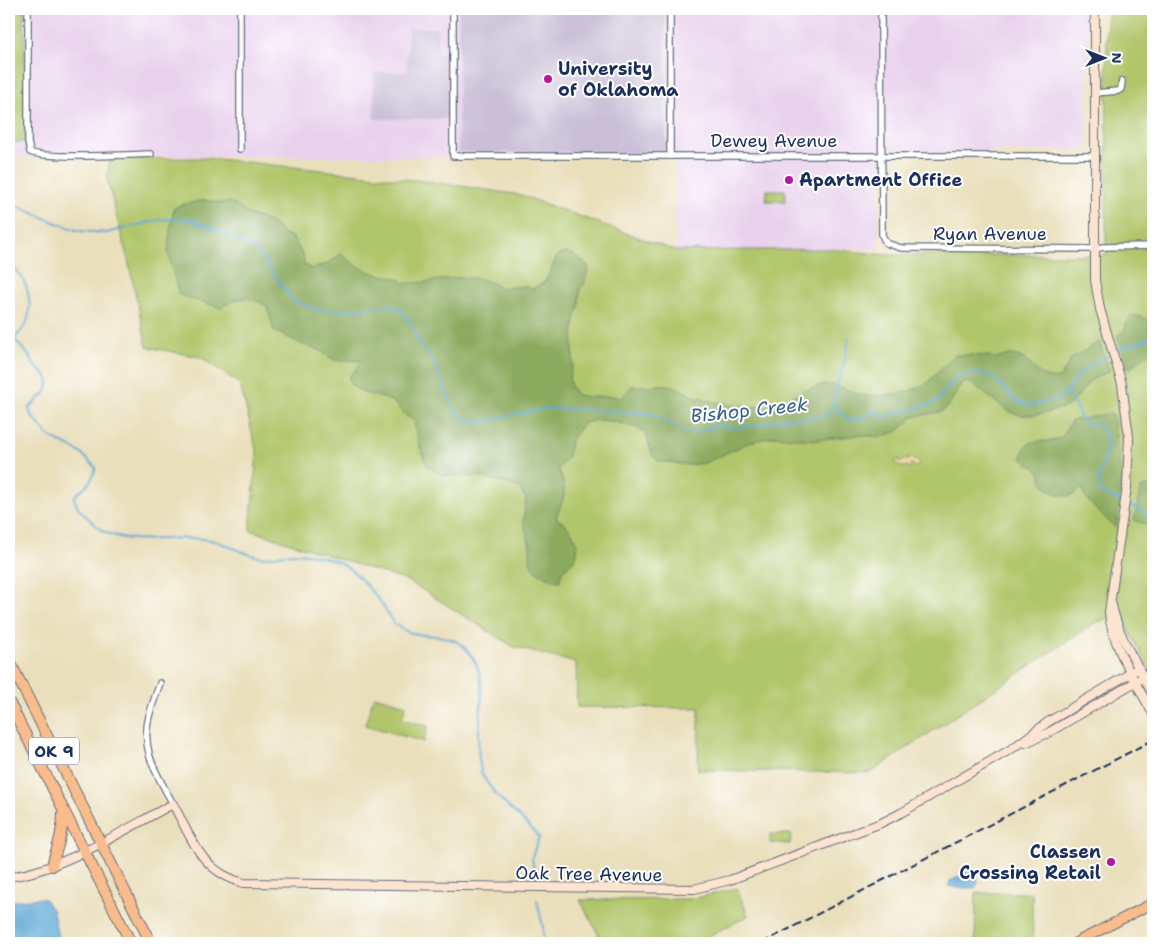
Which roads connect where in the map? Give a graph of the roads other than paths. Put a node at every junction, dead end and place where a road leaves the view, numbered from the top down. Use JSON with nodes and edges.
{"nodes":[{"id":1,"x":28,"y":9,"type":"edge"},
{"id":2,"x":240,"y":9,"type":"edge"},
{"id":3,"x":453,"y":9,"type":"edge"},
{"id":4,"x":670,"y":9,"type":"edge"},
{"id":5,"x":882,"y":9,"type":"edge"},
{"id":6,"x":1095,"y":9,"type":"edge"},
{"id":7,"x":1122,"y":80,"type":"dead end"},
{"id":8,"x":1095,"y":93,"type":"junction"},
{"id":9,"x":240,"y":149,"type":"dead end"},
{"id":10,"x":151,"y":154,"type":"dead end"},
{"id":11,"x":670,"y":156,"type":"junction"},
{"id":12,"x":882,"y":156,"type":"junction"},
{"id":13,"x":1095,"y":156,"type":"junction"},
{"id":14,"x":1153,"y":246,"type":"edge"},
{"id":15,"x":1095,"y":249,"type":"junction"},
{"id":16,"x":1111,"y":601,"type":"junction"},
{"id":17,"x":9,"y":660,"type":"edge"},
{"id":18,"x":1139,"y":668,"type":"junction"},
{"id":19,"x":1132,"y":672,"type":"junction"},
{"id":20,"x":1144,"y":677,"type":"junction"},
{"id":21,"x":1136,"y":682,"type":"junction"},
{"id":22,"x":160,"y":683,"type":"dead end"},
{"id":23,"x":1153,"y":695,"type":"edge"},
{"id":24,"x":9,"y":702,"type":"edge"},
{"id":25,"x":1070,"y":709,"type":"junction"},
{"id":26,"x":1153,"y":714,"type":"edge"},
{"id":27,"x":1076,"y":716,"type":"junction"},
{"id":28,"x":1014,"y":748,"type":"junction"},
{"id":29,"x":174,"y":804,"type":"junction"},
{"id":30,"x":63,"y":810,"type":"junction"},
{"id":31,"x":100,"y":843,"type":"junction"},
{"id":32,"x":83,"y":851,"type":"junction"},
{"id":33,"x":52,"y":866,"type":"junction"},
{"id":34,"x":9,"y":877,"type":"edge"},
{"id":35,"x":1153,"y":903,"type":"edge"},
{"id":36,"x":131,"y":943,"type":"edge"},
{"id":37,"x":152,"y":943,"type":"edge"},
{"id":38,"x":1074,"y":943,"type":"edge"}],
"edges":[{"from":1,"to":10,"type":"street"},
{"from":2,"to":9,"type":"street"},
{"from":3,"to":11,"type":"street","name":"Dewey Avenue"},
{"from":4,"to":11,"type":"street"},
{"from":5,"to":12,"type":"street"},
{"from":6,"to":8,"type":"street"},
{"from":7,"to":8,"type":"street"},
{"from":8,"to":13,"type":"street"},
{"from":11,"to":12,"type":"street","name":"Dewey Avenue"},
{"from":12,"to":13,"type":"street","name":"Dewey Avenue"},
{"from":12,"to":15,"type":"street","name":"Ryan Avenue"},
{"from":13,"to":15,"type":"street"},
{"from":14,"to":15,"type":"street","name":"Ryan Avenue"},
{"from":15,"to":16,"type":"street"},
{"from":16,"to":18,"type":"street"},
{"from":16,"to":19,"type":"street"},
{"from":17,"to":31,"type":"highway","number":"OK 9"},
{"from":18,"to":19,"type":"street","name":"Oak Tree Avenue"},
{"from":18,"to":20,"type":"street"},
{"from":19,"to":21,"type":"street"},
{"from":19,"to":25,"type":"street","name":"Oak Tree Avenue"},
{"from":20,"to":21,"type":"street","name":"Oak Tree Avenue"},
{"from":20,"to":23,"type":"street"},
{"from":21,"to":26,"type":"street"},
{"from":21,"to":27,"type":"street","name":"Oak Tree Avenue"},
{"from":22,"to":29,"type":"street"},
{"from":24,"to":30,"type":"highway","number":"OK 9"},
{"from":25,"to":27,"type":"street"},
{"from":25,"to":28,"type":"street","name":"Oak Tree Avenue"},
{"from":27,"to":28,"type":"street","name":"Oak Tree Avenue"},
{"from":28,"to":29,"type":"street","name":"Oak Tree Avenue"},
{"from":29,"to":31,"type":"street"},
{"from":30,"to":32,"type":"highway","number":"OK 9"},
{"from":30,"to":33,"type":"highway"},
{"from":31,"to":32,"type":"street"},
{"from":31,"to":37,"type":"highway","number":"OK 9"},
{"from":32,"to":33,"type":"street"},
{"from":32,"to":36,"type":"highway","number":"OK 9"},
{"from":33,"to":34,"type":"street"},
{"from":35,"to":38,"type":"main road"}]}
